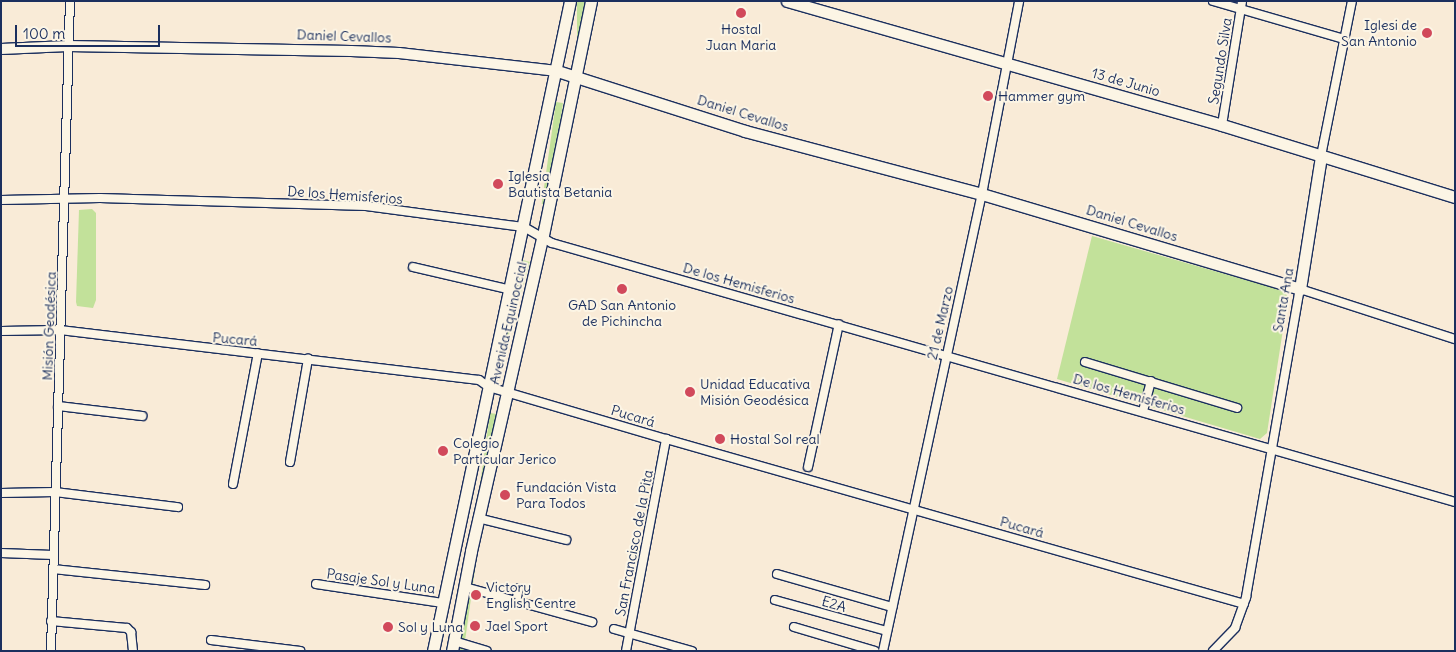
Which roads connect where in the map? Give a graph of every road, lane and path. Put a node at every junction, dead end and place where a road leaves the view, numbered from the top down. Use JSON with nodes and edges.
{"nodes":[{"id":1,"x":70,"y":1,"type":"edge"},
{"id":2,"x":570,"y":1,"type":"edge"},
{"id":3,"x":591,"y":1,"type":"edge"},
{"id":4,"x":787,"y":1,"type":"edge"},
{"id":5,"x":1019,"y":1,"type":"edge"},
{"id":6,"x":1213,"y":1,"type":"edge"},
{"id":7,"x":1352,"y":1,"type":"edge"},
{"id":8,"x":1241,"y":5,"type":"edge"},
{"id":9,"x":1344,"y":39,"type":"junction"},
{"id":10,"x":68,"y":46,"type":"junction"},
{"id":11,"x":1,"y":49,"type":"edge"},
{"id":12,"x":1008,"y":64,"type":"junction"},
{"id":13,"x":557,"y":71,"type":"junction"},
{"id":14,"x":574,"y":76,"type":"junction"},
{"id":15,"x":1222,"y":126,"type":"junction"},
{"id":16,"x":1321,"y":156,"type":"junction"},
{"id":17,"x":982,"y":194,"type":"junction"},
{"id":18,"x":1455,"y":197,"type":"edge"},
{"id":19,"x":67,"y":198,"type":"junction"},
{"id":20,"x":1,"y":200,"type":"edge"},
{"id":21,"x":524,"y":227,"type":"junction"},
{"id":22,"x":543,"y":235,"type":"junction"},
{"id":23,"x":413,"y":267,"type":"dead end"},
{"id":24,"x":1300,"y":289,"type":"junction"},
{"id":25,"x":510,"y":290,"type":"junction"},
{"id":26,"x":839,"y":324,"type":"junction"},
{"id":27,"x":1,"y":330,"type":"edge"},
{"id":28,"x":60,"y":330,"type":"junction"},
{"id":29,"x":1455,"y":338,"type":"edge"},
{"id":30,"x":258,"y":353,"type":"junction"},
{"id":31,"x":946,"y":354,"type":"junction"},
{"id":32,"x":308,"y":359,"type":"junction"},
{"id":33,"x":1086,"y":362,"type":"dead end"},
{"id":34,"x":1151,"y":381,"type":"junction"},
{"id":35,"x":489,"y":387,"type":"junction"},
{"id":36,"x":508,"y":391,"type":"junction"},
{"id":37,"x":58,"y":406,"type":"junction"},
{"id":38,"x":1237,"y":408,"type":"dead end"},
{"id":39,"x":1143,"y":411,"type":"junction"},
{"id":40,"x":142,"y":416,"type":"dead end"},
{"id":41,"x":666,"y":439,"type":"junction"},
{"id":42,"x":1271,"y":448,"type":"junction"},
{"id":43,"x":290,"y":462,"type":"dead end"},
{"id":44,"x":808,"y":467,"type":"dead end"},
{"id":45,"x":233,"y":484,"type":"dead end"},
{"id":46,"x":55,"y":492,"type":"junction"},
{"id":47,"x":1,"y":493,"type":"edge"},
{"id":48,"x":1455,"y":502,"type":"edge"},
{"id":49,"x":178,"y":507,"type":"dead end"},
{"id":50,"x":912,"y":508,"type":"junction"},
{"id":51,"x":478,"y":518,"type":"junction"},
{"id":52,"x":566,"y":540,"type":"dead end"},
{"id":53,"x":1,"y":553,"type":"edge"},
{"id":54,"x":53,"y":555,"type":"junction"},
{"id":55,"x":52,"y":569,"type":"junction"},
{"id":56,"x":777,"y":574,"type":"dead end"},
{"id":57,"x":316,"y":584,"type":"dead end"},
{"id":58,"x":205,"y":585,"type":"dead end"},
{"id":59,"x":465,"y":587,"type":"junction"},
{"id":60,"x":519,"y":588,"type":"dead end"},
{"id":61,"x":775,"y":600,"type":"dead end"},
{"id":62,"x":516,"y":602,"type":"junction"},
{"id":63,"x":443,"y":603,"type":"junction"},
{"id":64,"x":1244,"y":604,"type":"junction"},
{"id":65,"x":892,"y":607,"type":"junction"},
{"id":66,"x":51,"y":621,"type":"junction"},
{"id":67,"x":592,"y":622,"type":"dead end"},
{"id":68,"x":794,"y":627,"type":"dead end"},
{"id":69,"x":614,"y":629,"type":"dead end"},
{"id":70,"x":887,"y":631,"type":"junction"},
{"id":71,"x":629,"y":632,"type":"junction"},
{"id":72,"x":211,"y":640,"type":"dead end"},
{"id":73,"x":453,"y":646,"type":"edge"},
{"id":74,"x":51,"y":651,"type":"edge"},
{"id":75,"x":133,"y":651,"type":"edge"},
{"id":76,"x":300,"y":651,"type":"edge"},
{"id":77,"x":433,"y":651,"type":"edge"},
{"id":78,"x":487,"y":651,"type":"edge"},
{"id":79,"x":626,"y":651,"type":"edge"},
{"id":80,"x":692,"y":651,"type":"edge"},
{"id":81,"x":874,"y":651,"type":"edge"},
{"id":82,"x":883,"y":651,"type":"edge"},
{"id":83,"x":1212,"y":651,"type":"edge"}],
"edges":[{"from":1,"to":10,"type":"street","name":"Misión Geodésica"},
{"from":2,"to":13,"type":"main road","name":"Avenida Equinoccial"},
{"from":3,"to":14,"type":"main road","name":"Avenida Equinoccial"},
{"from":4,"to":12,"type":"main road","name":"13 de Junio"},
{"from":5,"to":12,"type":"street","name":"21 de Marzo"},
{"from":6,"to":8,"type":"street"},
{"from":7,"to":9,"type":"street","name":"Santa Ana"},
{"from":8,"to":9,"type":"street"},
{"from":8,"to":15,"type":"street","name":"Segundo Silva"},
{"from":9,"to":16,"type":"street","name":"Santa Ana"},
{"from":10,"to":11,"type":"street","name":"Daniel Cevallos"},
{"from":10,"to":13,"type":"street","name":"Daniel Cevallos"},
{"from":10,"to":19,"type":"street","name":"Misión Geodésica"},
{"from":12,"to":15,"type":"main road","name":"13 de Junio"},
{"from":12,"to":17,"type":"street","name":"21 de Marzo"},
{"from":13,"to":14,"type":"main road","name":"Daniel Cevallos"},
{"from":13,"to":21,"type":"main road","name":"Avenida Equinoccial"},
{"from":14,"to":17,"type":"main road","name":"Daniel Cevallos"},
{"from":14,"to":22,"type":"main road","name":"Avenida Equinoccial"},
{"from":15,"to":16,"type":"main road","name":"13 de Junio"},
{"from":16,"to":18,"type":"main road","name":"13 de Junio"},
{"from":16,"to":24,"type":"main road","name":"Santa Ana"},
{"from":17,"to":24,"type":"main road","name":"Daniel Cevallos"},
{"from":17,"to":31,"type":"street","name":"21 de Marzo"},
{"from":19,"to":20,"type":"street","name":"De los Hemisferios"},
{"from":19,"to":21,"type":"street","name":"De los Hemisferios"},
{"from":19,"to":28,"type":"street","name":"Misión Geodésica"},
{"from":21,"to":22,"type":"street","name":"De los Hemisferios"},
{"from":21,"to":25,"type":"main road","name":"Avenida Equinoccial"},
{"from":22,"to":26,"type":"street","name":"De los Hemisferios"},
{"from":22,"to":36,"type":"main road","name":"Avenida Equinoccial"},
{"from":23,"to":25,"type":"street"},
{"from":24,"to":29,"type":"street","name":"Daniel Cevallos"},
{"from":24,"to":42,"type":"street","name":"Santa Ana"},
{"from":25,"to":35,"type":"main road","name":"Avenida Equinoccial"},
{"from":26,"to":31,"type":"street","name":"De los Hemisferios"},
{"from":26,"to":44,"type":"street"},
{"from":27,"to":28,"type":"street","name":"Pucará"},
{"from":28,"to":30,"type":"street","name":"Pucará"},
{"from":28,"to":37,"type":"street","name":"Misión Geodésica"},
{"from":30,"to":32,"type":"street","name":"Pucará"},
{"from":30,"to":45,"type":"street"},
{"from":31,"to":39,"type":"street","name":"De los Hemisferios"},
{"from":31,"to":50,"type":"street","name":"21 de Marzo"},
{"from":32,"to":35,"type":"street","name":"Pucará"},
{"from":32,"to":43,"type":"street"},
{"from":33,"to":34,"type":"street"},
{"from":34,"to":38,"type":"street"},
{"from":34,"to":39,"type":"street"},
{"from":35,"to":36,"type":"street","name":"Pucará"},
{"from":35,"to":63,"type":"main road","name":"Avenida Equinoccial"},
{"from":36,"to":41,"type":"street","name":"Pucará"},
{"from":36,"to":51,"type":"main road","name":"Avenida Equinoccial"},
{"from":37,"to":40,"type":"street"},
{"from":37,"to":46,"type":"street","name":"Misión Geodésica"},
{"from":39,"to":42,"type":"street","name":"De los Hemisferios"},
{"from":41,"to":50,"type":"street","name":"Pucará"},
{"from":41,"to":71,"type":"street","name":"San Francisco de la Pita"},
{"from":42,"to":48,"type":"street","name":"De los Hemisferios"},
{"from":42,"to":64,"type":"street","name":"Santa Ana"},
{"from":46,"to":47,"type":"street"},
{"from":46,"to":49,"type":"street"},
{"from":46,"to":54,"type":"street","name":"Misión Geodésica"},
{"from":50,"to":64,"type":"street","name":"Pucará"},
{"from":50,"to":65,"type":"street","name":"21 de Marzo"},
{"from":51,"to":52,"type":"street"},
{"from":51,"to":59,"type":"main road","name":"Avenida Equinoccial"},
{"from":53,"to":54,"type":"street"},
{"from":54,"to":55,"type":"street","name":"Misión Geodésica"},
{"from":55,"to":58,"type":"street"},
{"from":55,"to":66,"type":"street","name":"Misión Geodésica"},
{"from":56,"to":65,"type":"street"},
{"from":57,"to":63,"type":"street","name":"Pasaje Sol y Luna"},
{"from":59,"to":62,"type":"street"},
{"from":59,"to":73,"type":"main road","name":"Avenida Equinoccial"},
{"from":60,"to":62,"type":"street"},
{"from":61,"to":70,"type":"street","name":"E2A"},
{"from":62,"to":67,"type":"street"},
{"from":63,"to":77,"type":"main road","name":"Avenida Equinoccial"},
{"from":64,"to":83,"type":"street","name":"Santa Ana"},
{"from":65,"to":70,"type":"street","name":"21 de Marzo"},
{"from":66,"to":74,"type":"street","name":"Misión Geodésica"},
{"from":66,"to":75,"type":"street"},
{"from":68,"to":81,"type":"street"},
{"from":69,"to":71,"type":"street"},
{"from":70,"to":82,"type":"street","name":"21 de Marzo"},
{"from":71,"to":79,"type":"street","name":"San Francisco de la Pita"},
{"from":71,"to":80,"type":"street"},
{"from":72,"to":76,"type":"street"},
{"from":73,"to":78,"type":"street"}]}
